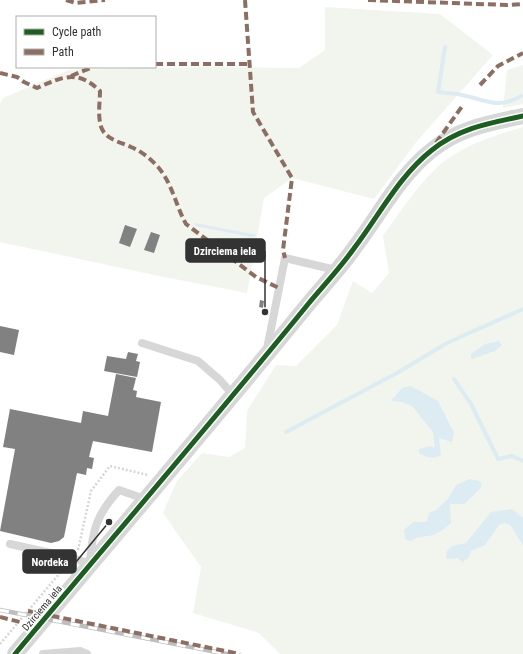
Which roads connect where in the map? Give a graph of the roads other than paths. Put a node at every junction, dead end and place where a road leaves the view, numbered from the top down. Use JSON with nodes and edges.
{"nodes":[{"id":1,"x":523,"y":116,"type":"edge"},
{"id":2,"x":336,"y":270,"type":"junction"},
{"id":3,"x":142,"y":343,"type":"dead end"},
{"id":4,"x":265,"y":357,"type":"junction"},
{"id":5,"x":233,"y":395,"type":"junction"},
{"id":6,"x":145,"y":499,"type":"junction"},
{"id":7,"x":10,"y":544,"type":"dead end"},
{"id":8,"x":90,"y":564,"type":"junction"},
{"id":9,"x":15,"y":654,"type":"edge"},
{"id":10,"x":43,"y":654,"type":"edge"},
{"id":11,"x":56,"y":654,"type":"edge"},
{"id":12,"x":87,"y":654,"type":"edge"}],
"edges":[{"from":1,"to":2,"type":"street","name":"Dzirciema iela"},
{"from":2,"to":4,"type":"street","name":"Dzirciema iela"},
{"from":2,"to":4,"type":"lane"},
{"from":3,"to":5,"type":"lane"},
{"from":4,"to":5,"type":"street","name":"Dzirciema iela"},
{"from":5,"to":6,"type":"street","name":"Dzirciema iela"},
{"from":6,"to":8,"type":"street","name":"Dzirciema iela"},
{"from":6,"to":8,"type":"lane"},
{"from":7,"to":8,"type":"lane"},
{"from":8,"to":9,"type":"street","name":"Dzirciema iela"},
{"from":10,"to":11,"type":"lane"},
{"from":11,"to":12,"type":"lane"}]}
